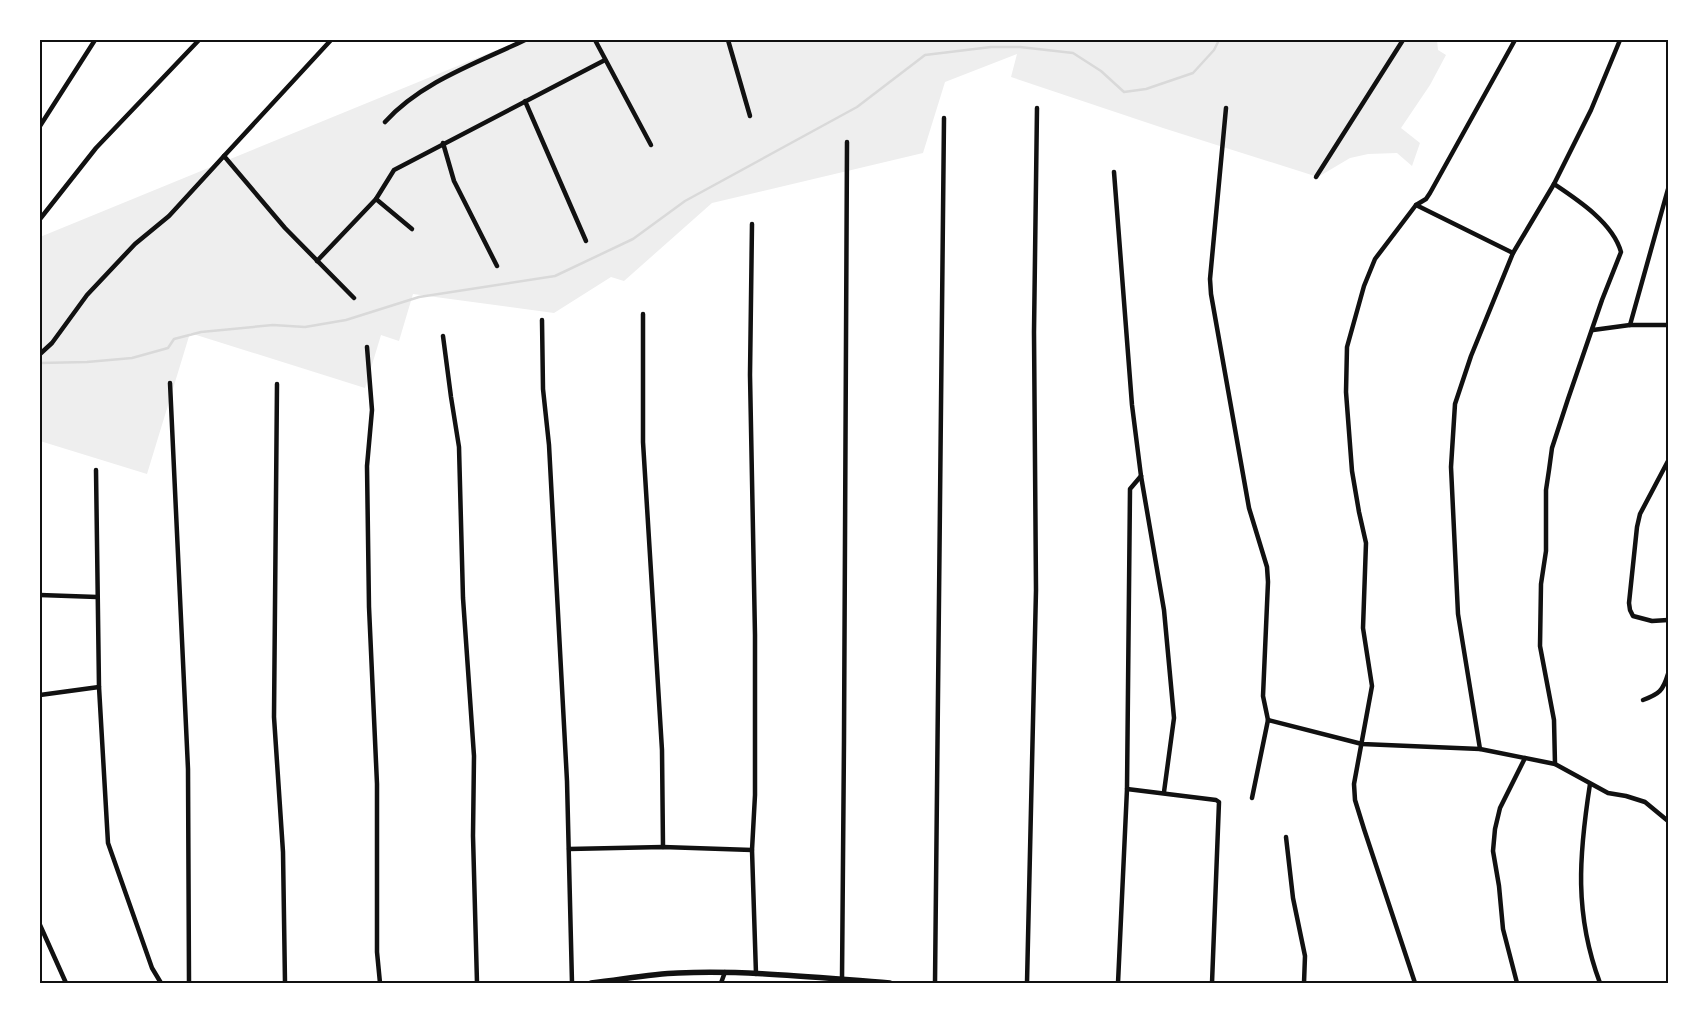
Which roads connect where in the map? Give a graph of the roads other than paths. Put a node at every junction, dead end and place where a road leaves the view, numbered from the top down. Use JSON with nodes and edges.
{"nodes":[{"id":1,"x":96,"y":40,"type":"edge"},
{"id":2,"x":199,"y":40,"type":"edge"},
{"id":3,"x":331,"y":40,"type":"edge"},
{"id":4,"x":525,"y":40,"type":"edge"},
{"id":5,"x":595,"y":40,"type":"edge"},
{"id":6,"x":728,"y":40,"type":"edge"},
{"id":7,"x":1403,"y":40,"type":"edge"},
{"id":8,"x":1515,"y":40,"type":"edge"},
{"id":9,"x":1620,"y":40,"type":"edge"},
{"id":10,"x":605,"y":60,"type":"junction"},
{"id":11,"x":525,"y":101,"type":"junction"},
{"id":12,"x":1037,"y":108,"type":"dead end"},
{"id":13,"x":1226,"y":108,"type":"dead end"},
{"id":14,"x":750,"y":116,"type":"dead end"},
{"id":15,"x":944,"y":118,"type":"dead end"},
{"id":16,"x":385,"y":122,"type":"dead end"},
{"id":17,"x":40,"y":126,"type":"edge"},
{"id":18,"x":847,"y":142,"type":"dead end"},
{"id":19,"x":443,"y":143,"type":"junction"},
{"id":20,"x":651,"y":145,"type":"dead end"},
{"id":21,"x":224,"y":156,"type":"junction"},
{"id":22,"x":1114,"y":172,"type":"dead end"},
{"id":23,"x":1316,"y":177,"type":"dead end"},
{"id":24,"x":1554,"y":184,"type":"junction"},
{"id":25,"x":1668,"y":189,"type":"edge"},
{"id":26,"x":376,"y":199,"type":"junction"},
{"id":27,"x":1416,"y":205,"type":"junction"},
{"id":28,"x":40,"y":220,"type":"edge"},
{"id":29,"x":752,"y":224,"type":"dead end"},
{"id":30,"x":412,"y":229,"type":"dead end"},
{"id":31,"x":586,"y":241,"type":"dead end"},
{"id":32,"x":1513,"y":253,"type":"junction"},
{"id":33,"x":317,"y":261,"type":"junction"},
{"id":34,"x":497,"y":266,"type":"dead end"},
{"id":35,"x":354,"y":298,"type":"dead end"},
{"id":36,"x":643,"y":314,"type":"dead end"},
{"id":37,"x":542,"y":320,"type":"dead end"},
{"id":38,"x":1630,"y":324,"type":"junction"},
{"id":39,"x":1668,"y":325,"type":"edge"},
{"id":40,"x":1593,"y":330,"type":"junction"},
{"id":41,"x":443,"y":336,"type":"dead end"},
{"id":42,"x":367,"y":347,"type":"dead end"},
{"id":43,"x":40,"y":354,"type":"edge"},
{"id":44,"x":170,"y":383,"type":"dead end"},
{"id":45,"x":276,"y":384,"type":"dead end"},
{"id":46,"x":1668,"y":461,"type":"edge"},
{"id":47,"x":96,"y":470,"type":"dead end"},
{"id":48,"x":1141,"y":476,"type":"junction"},
{"id":49,"x":40,"y":595,"type":"edge"},
{"id":50,"x":97,"y":597,"type":"junction"},
{"id":51,"x":1668,"y":620,"type":"edge"},
{"id":52,"x":1668,"y":674,"type":"edge"},
{"id":53,"x":99,"y":687,"type":"junction"},
{"id":54,"x":40,"y":696,"type":"edge"},
{"id":55,"x":1642,"y":700,"type":"dead end"},
{"id":56,"x":1268,"y":720,"type":"junction"},
{"id":57,"x":1362,"y":744,"type":"junction"},
{"id":58,"x":1480,"y":749,"type":"junction"},
{"id":59,"x":1524,"y":758,"type":"junction"},
{"id":60,"x":1555,"y":764,"type":"junction"},
{"id":61,"x":1590,"y":784,"type":"junction"},
{"id":62,"x":1127,"y":789,"type":"junction"},
{"id":63,"x":1164,"y":792,"type":"junction"},
{"id":64,"x":1252,"y":798,"type":"dead end"},
{"id":65,"x":1668,"y":821,"type":"edge"},
{"id":66,"x":1286,"y":837,"type":"dead end"},
{"id":67,"x":663,"y":847,"type":"junction"},
{"id":68,"x":568,"y":849,"type":"junction"},
{"id":69,"x":752,"y":850,"type":"junction"},
{"id":70,"x":40,"y":925,"type":"edge"},
{"id":71,"x":725,"y":972,"type":"junction"},
{"id":72,"x":756,"y":974,"type":"junction"},
{"id":73,"x":627,"y":980,"type":"edge"},
{"id":74,"x":842,"y":980,"type":"junction"},
{"id":75,"x":820,"y":981,"type":"edge"},
{"id":76,"x":66,"y":983,"type":"edge"},
{"id":77,"x":161,"y":983,"type":"edge"},
{"id":78,"x":189,"y":983,"type":"edge"},
{"id":79,"x":285,"y":983,"type":"edge"},
{"id":80,"x":380,"y":983,"type":"edge"},
{"id":81,"x":477,"y":983,"type":"edge"},
{"id":82,"x":572,"y":983,"type":"edge"},
{"id":83,"x":591,"y":983,"type":"edge"},
{"id":84,"x":721,"y":983,"type":"edge"},
{"id":85,"x":890,"y":983,"type":"edge"},
{"id":86,"x":934,"y":983,"type":"edge"},
{"id":87,"x":1027,"y":983,"type":"edge"},
{"id":88,"x":1118,"y":983,"type":"edge"},
{"id":89,"x":1212,"y":983,"type":"edge"},
{"id":90,"x":1304,"y":983,"type":"edge"},
{"id":91,"x":1415,"y":983,"type":"edge"},
{"id":92,"x":1517,"y":983,"type":"edge"},
{"id":93,"x":1600,"y":983,"type":"edge"}],
"edges":[{"from":1,"to":17,"type":"street"},
{"from":2,"to":28,"type":"street"},
{"from":3,"to":21,"type":"street"},
{"from":4,"to":16,"type":"street"},
{"from":5,"to":10,"type":"street"},
{"from":6,"to":14,"type":"street"},
{"from":7,"to":23,"type":"street"},
{"from":8,"to":27,"type":"street"},
{"from":9,"to":24,"type":"street"},
{"from":10,"to":11,"type":"street"},
{"from":10,"to":20,"type":"street"},
{"from":11,"to":19,"type":"street"},
{"from":11,"to":31,"type":"street"},
{"from":12,"to":87,"type":"street"},
{"from":13,"to":56,"type":"street"},
{"from":15,"to":86,"type":"street"},
{"from":18,"to":74,"type":"street"},
{"from":19,"to":26,"type":"street"},
{"from":19,"to":34,"type":"street"},
{"from":21,"to":33,"type":"street"},
{"from":21,"to":43,"type":"street"},
{"from":22,"to":48,"type":"street"},
{"from":24,"to":32,"type":"street"},
{"from":24,"to":40,"type":"street"},
{"from":25,"to":38,"type":"street"},
{"from":26,"to":30,"type":"street"},
{"from":26,"to":33,"type":"street"},
{"from":27,"to":32,"type":"street"},
{"from":27,"to":57,"type":"street"},
{"from":29,"to":69,"type":"street"},
{"from":32,"to":58,"type":"street"},
{"from":33,"to":35,"type":"street"},
{"from":36,"to":67,"type":"street"},
{"from":37,"to":68,"type":"street"},
{"from":38,"to":39,"type":"street"},
{"from":38,"to":40,"type":"street"},
{"from":40,"to":60,"type":"street"},
{"from":41,"to":81,"type":"street"},
{"from":42,"to":80,"type":"street"},
{"from":44,"to":78,"type":"street"},
{"from":45,"to":79,"type":"street"},
{"from":46,"to":51,"type":"street"},
{"from":47,"to":50,"type":"street"},
{"from":48,"to":62,"type":"street"},
{"from":48,"to":63,"type":"street"},
{"from":49,"to":50,"type":"street"},
{"from":50,"to":53,"type":"street"},
{"from":52,"to":55,"type":"street"},
{"from":53,"to":54,"type":"street"},
{"from":53,"to":77,"type":"street"},
{"from":56,"to":57,"type":"street"},
{"from":56,"to":64,"type":"street"},
{"from":57,"to":58,"type":"street"},
{"from":57,"to":91,"type":"street"},
{"from":58,"to":59,"type":"street"},
{"from":59,"to":60,"type":"street"},
{"from":59,"to":92,"type":"street"},
{"from":60,"to":61,"type":"street"},
{"from":61,"to":65,"type":"street"},
{"from":61,"to":93,"type":"street"},
{"from":62,"to":63,"type":"street"},
{"from":62,"to":88,"type":"street"},
{"from":63,"to":89,"type":"street"},
{"from":66,"to":90,"type":"street"},
{"from":67,"to":68,"type":"street"},
{"from":67,"to":69,"type":"street"},
{"from":68,"to":82,"type":"street"},
{"from":69,"to":72,"type":"street"},
{"from":70,"to":76,"type":"street"},
{"from":71,"to":72,"type":"street"},
{"from":71,"to":73,"type":"street"},
{"from":71,"to":84,"type":"street"},
{"from":72,"to":75,"type":"street"},
{"from":73,"to":83,"type":"street"},
{"from":74,"to":75,"type":"street"},
{"from":74,"to":85,"type":"street"}]}
